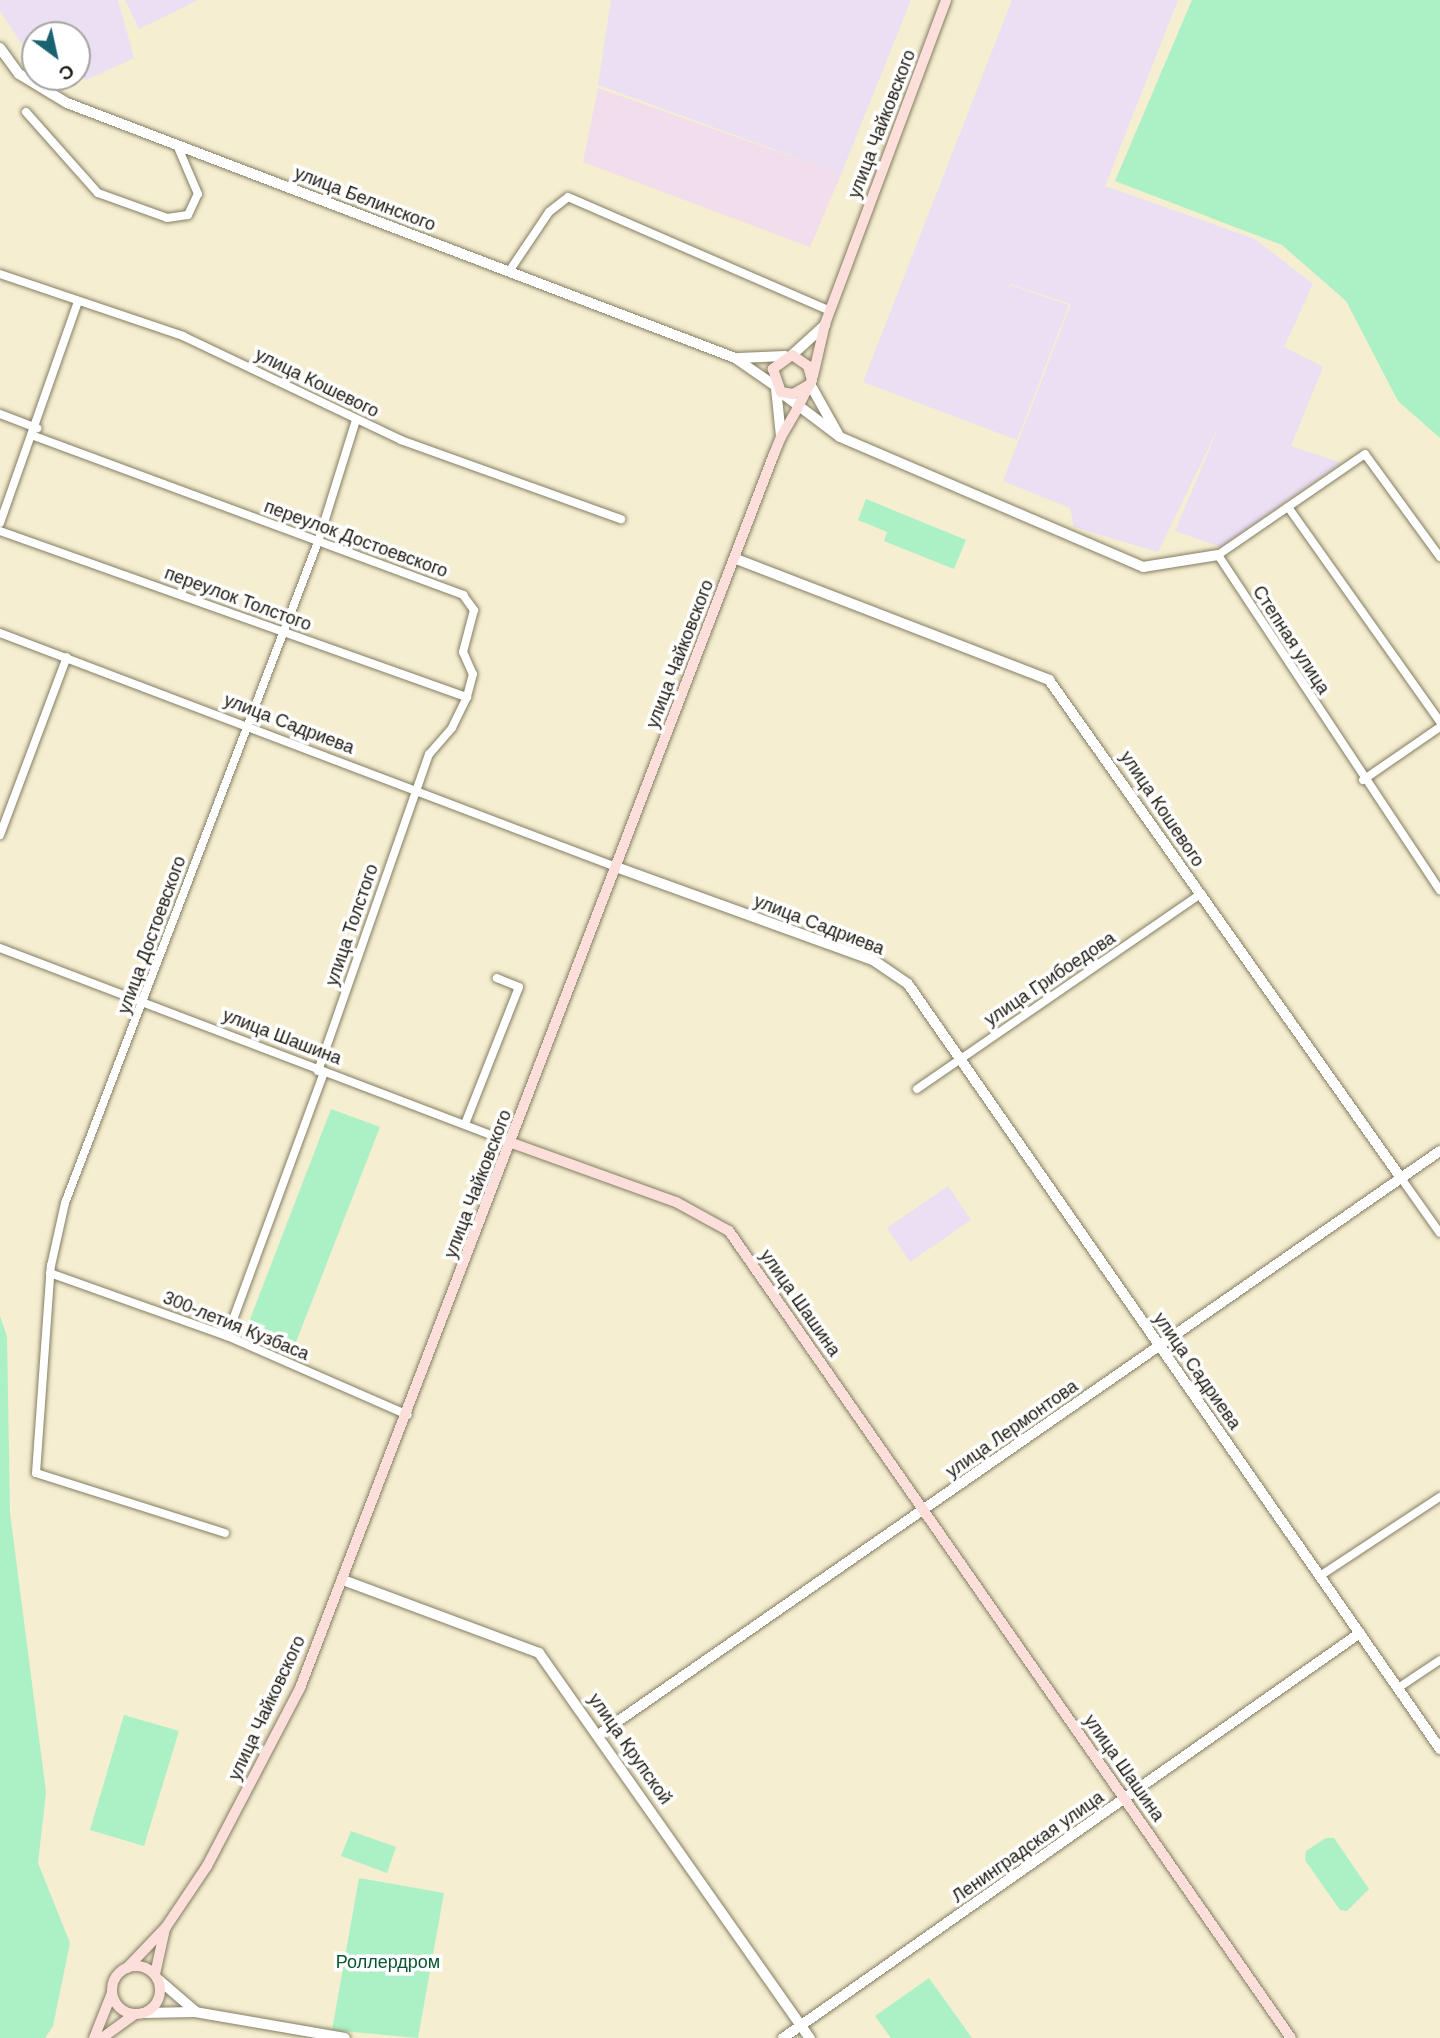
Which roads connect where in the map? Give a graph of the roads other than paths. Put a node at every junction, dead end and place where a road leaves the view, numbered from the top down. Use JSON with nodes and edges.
{"nodes":[{"id":1,"x":946,"y":0,"type":"edge"},
{"id":2,"x":0,"y":48,"type":"edge"},
{"id":3,"x":26,"y":112,"type":"dead end"},
{"id":4,"x":177,"y":145,"type":"junction"},
{"id":5,"x":510,"y":270,"type":"junction"},
{"id":6,"x":0,"y":274,"type":"edge"},
{"id":7,"x":78,"y":301,"type":"junction"},
{"id":8,"x":830,"y":311,"type":"junction"},
{"id":9,"x":825,"y":324,"type":"junction"},
{"id":10,"x":789,"y":355,"type":"junction"},
{"id":11,"x":735,"y":358,"type":"junction"},
{"id":12,"x":811,"y":382,"type":"junction"},
{"id":13,"x":775,"y":387,"type":"junction"},
{"id":14,"x":797,"y":409,"type":"junction"},
{"id":15,"x":0,"y":414,"type":"edge"},
{"id":16,"x":356,"y":420,"type":"junction"},
{"id":17,"x":35,"y":432,"type":"junction"},
{"id":18,"x":781,"y":437,"type":"junction"},
{"id":19,"x":840,"y":437,"type":"junction"},
{"id":20,"x":1288,"y":507,"type":"junction"},
{"id":21,"x":621,"y":519,"type":"dead end"},
{"id":22,"x":0,"y":523,"type":"edge"},
{"id":23,"x":0,"y":531,"type":"edge"},
{"id":24,"x":318,"y":542,"type":"junction"},
{"id":25,"x":1218,"y":555,"type":"junction"},
{"id":26,"x":1440,"y":557,"type":"edge"},
{"id":27,"x":736,"y":559,"type":"junction"},
{"id":28,"x":283,"y":632,"type":"junction"},
{"id":29,"x":0,"y":633,"type":"edge"},
{"id":30,"x":67,"y":657,"type":"junction"},
{"id":31,"x":467,"y":697,"type":"junction"},
{"id":32,"x":246,"y":725,"type":"junction"},
{"id":33,"x":1440,"y":725,"type":"edge"},
{"id":34,"x":1363,"y":780,"type":"junction"},
{"id":35,"x":417,"y":790,"type":"junction"},
{"id":36,"x":0,"y":835,"type":"edge"},
{"id":37,"x":616,"y":867,"type":"junction"},
{"id":38,"x":1440,"y":890,"type":"edge"},
{"id":39,"x":1201,"y":894,"type":"junction"},
{"id":40,"x":0,"y":948,"type":"edge"},
{"id":41,"x":497,"y":978,"type":"dead end"},
{"id":42,"x":145,"y":1002,"type":"junction"},
{"id":43,"x":960,"y":1058,"type":"junction"},
{"id":44,"x":321,"y":1072,"type":"junction"},
{"id":45,"x":916,"y":1089,"type":"dead end"},
{"id":46,"x":465,"y":1124,"type":"junction"},
{"id":47,"x":512,"y":1143,"type":"junction"},
{"id":48,"x":1440,"y":1151,"type":"edge"},
{"id":49,"x":1401,"y":1178,"type":"junction"},
{"id":50,"x":1440,"y":1233,"type":"edge"},
{"id":51,"x":50,"y":1273,"type":"junction"},
{"id":52,"x":227,"y":1336,"type":"junction"},
{"id":53,"x":1160,"y":1346,"type":"junction"},
{"id":54,"x":408,"y":1415,"type":"junction"},
{"id":55,"x":1440,"y":1497,"type":"edge"},
{"id":56,"x":923,"y":1510,"type":"junction"},
{"id":57,"x":225,"y":1533,"type":"dead end"},
{"id":58,"x":1320,"y":1576,"type":"junction"},
{"id":59,"x":343,"y":1580,"type":"junction"},
{"id":60,"x":1360,"y":1633,"type":"junction"},
{"id":61,"x":1440,"y":1660,"type":"edge"},
{"id":62,"x":1398,"y":1688,"type":"junction"},
{"id":63,"x":601,"y":1733,"type":"junction"},
{"id":64,"x":1440,"y":1749,"type":"edge"},
{"id":65,"x":1124,"y":1799,"type":"junction"},
{"id":66,"x":166,"y":1927,"type":"junction"},
{"id":67,"x":127,"y":1968,"type":"junction"},
{"id":68,"x":157,"y":1977,"type":"junction"},
{"id":69,"x":112,"y":1993,"type":"junction"},
{"id":70,"x":195,"y":2012,"type":"junction"},
{"id":71,"x":139,"y":2014,"type":"junction"},
{"id":72,"x":801,"y":2025,"type":"junction"},
{"id":73,"x":94,"y":2038,"type":"edge"},
{"id":74,"x":102,"y":2038,"type":"edge"},
{"id":75,"x":345,"y":2038,"type":"edge"},
{"id":76,"x":783,"y":2038,"type":"edge"},
{"id":77,"x":810,"y":2038,"type":"edge"},
{"id":78,"x":1291,"y":2038,"type":"edge"}],
"edges":[{"from":1,"to":8,"type":"main road","name":"улица Чайковского"},
{"from":2,"to":4,"type":"street","name":"улица Белинского"},
{"from":3,"to":4,"type":"street"},
{"from":4,"to":5,"type":"street","name":"улица Белинского"},
{"from":5,"to":8,"type":"street"},
{"from":5,"to":11,"type":"street","name":"улица Белинского"},
{"from":6,"to":7,"type":"street","name":"улица Кошевого"},
{"from":7,"to":16,"type":"street","name":"улица Кошевого"},
{"from":7,"to":17,"type":"street"},
{"from":8,"to":9,"type":"main road","name":"улица Чайковского"},
{"from":9,"to":10,"type":"street"},
{"from":9,"to":12,"type":"main road","name":"улица Чайковского"},
{"from":10,"to":11,"type":"street"},
{"from":10,"to":12,"type":"main road"},
{"from":10,"to":13,"type":"main road"},
{"from":11,"to":13,"type":"street"},
{"from":12,"to":13,"type":"main road"},
{"from":12,"to":14,"type":"main road","name":"улица Чайковского"},
{"from":12,"to":19,"type":"street"},
{"from":13,"to":14,"type":"street"},
{"from":13,"to":18,"type":"street"},
{"from":14,"to":18,"type":"main road","name":"улица Чайковского"},
{"from":14,"to":19,"type":"street"},
{"from":15,"to":17,"type":"street","name":"переулок Достоевского"},
{"from":16,"to":21,"type":"street","name":"улица Кошевого"},
{"from":16,"to":24,"type":"street","name":"улица Достоевского"},
{"from":17,"to":22,"type":"street"},
{"from":17,"to":24,"type":"street","name":"переулок Достоевского"},
{"from":18,"to":27,"type":"main road","name":"улица Чайковского"},
{"from":19,"to":25,"type":"street"},
{"from":20,"to":25,"type":"street"},
{"from":20,"to":26,"type":"street"},
{"from":20,"to":33,"type":"street"},
{"from":23,"to":28,"type":"street","name":"переулок Толстого"},
{"from":24,"to":28,"type":"street","name":"улица Достоевского"},
{"from":24,"to":31,"type":"street","name":"переулок Достоевского"},
{"from":25,"to":34,"type":"street","name":"Степная улица"},
{"from":27,"to":37,"type":"main road","name":"улица Чайковского"},
{"from":27,"to":39,"type":"street","name":"улица Кошевого"},
{"from":28,"to":31,"type":"street","name":"переулок Толстого"},
{"from":28,"to":32,"type":"street","name":"улица Достоевского"},
{"from":29,"to":30,"type":"street","name":"улица Садриева"},
{"from":30,"to":32,"type":"street","name":"улица Садриева"},
{"from":30,"to":36,"type":"street"},
{"from":31,"to":35,"type":"street","name":"переулок Достоевского"},
{"from":32,"to":35,"type":"street","name":"улица Садриева"},
{"from":32,"to":42,"type":"street","name":"улица Достоевского"},
{"from":33,"to":34,"type":"street"},
{"from":34,"to":38,"type":"street","name":"Степная улица"},
{"from":35,"to":37,"type":"street","name":"улица Садриева"},
{"from":35,"to":44,"type":"street","name":"улица Толстого"},
{"from":37,"to":43,"type":"street","name":"улица Садриева"},
{"from":37,"to":47,"type":"main road","name":"улица Чайковского"},
{"from":39,"to":43,"type":"street","name":"улица Грибоедова"},
{"from":39,"to":49,"type":"street","name":"улица Кошевого"},
{"from":40,"to":42,"type":"street","name":"улица Шашина"},
{"from":41,"to":46,"type":"street"},
{"from":42,"to":44,"type":"street","name":"улица Шашина"},
{"from":42,"to":51,"type":"street","name":"улица Достоевского"},
{"from":43,"to":45,"type":"street","name":"улица Грибоедова"},
{"from":43,"to":53,"type":"street","name":"улица Садриева"},
{"from":44,"to":46,"type":"street","name":"улица Шашина"},
{"from":44,"to":52,"type":"street","name":"улица Толстого"},
{"from":46,"to":47,"type":"street","name":"улица Шашина"},
{"from":47,"to":54,"type":"main road","name":"улица Чайковского"},
{"from":47,"to":56,"type":"main road","name":"улица Шашина"},
{"from":48,"to":49,"type":"street","name":"улица Лермонтова"},
{"from":49,"to":50,"type":"street","name":"улица Кошевого"},
{"from":49,"to":53,"type":"street","name":"улица Лермонтова"},
{"from":51,"to":52,"type":"street","name":"300-летия Кузбаса"},
{"from":51,"to":57,"type":"street","name":"улица Достоевского"},
{"from":52,"to":54,"type":"street","name":"300-летия Кузбаса"},
{"from":53,"to":56,"type":"street","name":"улица Лермонтова"},
{"from":53,"to":58,"type":"street","name":"улица Садриева"},
{"from":54,"to":59,"type":"main road","name":"улица Чайковского"},
{"from":55,"to":58,"type":"street"},
{"from":56,"to":63,"type":"street","name":"улица Лермонтова"},
{"from":56,"to":65,"type":"main road","name":"улица Шашина"},
{"from":58,"to":60,"type":"street","name":"улица Садриева"},
{"from":59,"to":63,"type":"street","name":"улица Крупской"},
{"from":59,"to":66,"type":"main road","name":"улица Чайковского"},
{"from":60,"to":62,"type":"street","name":"улица Садриева"},
{"from":60,"to":65,"type":"street","name":"Ленинградская улица"},
{"from":61,"to":62,"type":"street"},
{"from":62,"to":64,"type":"street","name":"улица Садриева"},
{"from":63,"to":72,"type":"street","name":"улица Крупской"},
{"from":65,"to":72,"type":"street","name":"Ленинградская улица"},
{"from":65,"to":78,"type":"main road","name":"улица Шашина"},
{"from":66,"to":67,"type":"main road","name":"улица Чайковского"},
{"from":66,"to":68,"type":"main road"},
{"from":67,"to":68,"type":"main road"},
{"from":67,"to":69,"type":"main road"},
{"from":68,"to":70,"type":"street"},
{"from":68,"to":71,"type":"main road"},
{"from":69,"to":71,"type":"main road"},
{"from":69,"to":73,"type":"main road"},
{"from":70,"to":71,"type":"street"},
{"from":70,"to":75,"type":"street"},
{"from":71,"to":74,"type":"main road"},
{"from":72,"to":76,"type":"street","name":"Ленинградская улица"},
{"from":72,"to":77,"type":"street","name":"улица Крупской"}]}
